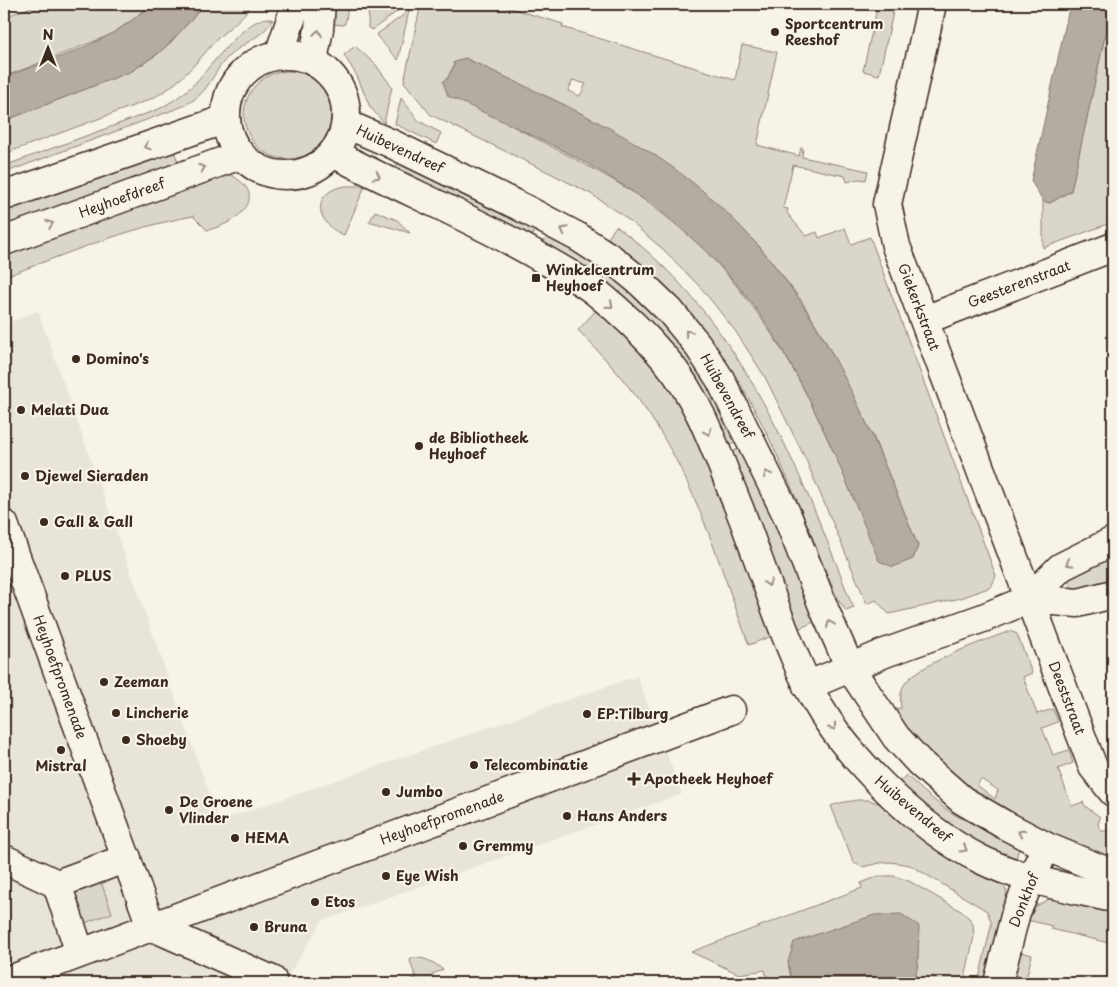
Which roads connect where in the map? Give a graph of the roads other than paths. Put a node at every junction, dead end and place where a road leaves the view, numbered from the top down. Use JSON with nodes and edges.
{"nodes":[{"id":1,"x":296,"y":4,"type":"edge"},
{"id":2,"x":321,"y":4,"type":"edge"},
{"id":3,"x":932,"y":4,"type":"edge"},
{"id":4,"x":279,"y":56,"type":"junction"},
{"id":5,"x":313,"y":61,"type":"junction"},
{"id":6,"x":226,"y":119,"type":"junction"},
{"id":7,"x":346,"y":124,"type":"junction"},
{"id":8,"x":333,"y":153,"type":"junction"},
{"id":9,"x":240,"y":154,"type":"junction"},
{"id":10,"x":4,"y":196,"type":"edge"},
{"id":11,"x":4,"y":241,"type":"edge"},
{"id":12,"x":1113,"y":248,"type":"edge"},
{"id":13,"x":925,"y":320,"type":"junction"},
{"id":14,"x":4,"y":524,"type":"edge"},
{"id":15,"x":1113,"y":541,"type":"edge"},
{"id":16,"x":1113,"y":594,"type":"edge"},
{"id":17,"x":1029,"y":599,"type":"junction"},
{"id":18,"x":850,"y":668,"type":"junction"},
{"id":19,"x":807,"y":686,"type":"junction"},
{"id":20,"x":731,"y":710,"type":"dead end"},
{"id":21,"x":1113,"y":792,"type":"edge"},
{"id":22,"x":1047,"y":847,"type":"junction"},
{"id":23,"x":127,"y":858,"type":"junction"},
{"id":24,"x":4,"y":859,"type":"edge"},
{"id":25,"x":1113,"y":874,"type":"edge"},
{"id":26,"x":1031,"y":879,"type":"junction"},
{"id":27,"x":57,"y":884,"type":"junction"},
{"id":28,"x":1113,"y":898,"type":"edge"},
{"id":29,"x":152,"y":926,"type":"junction"},
{"id":30,"x":80,"y":953,"type":"junction"},
{"id":31,"x":272,"y":980,"type":"dead end"},
{"id":32,"x":4,"y":982,"type":"edge"},
{"id":33,"x":998,"y":983,"type":"edge"}],
"edges":[{"from":1,"to":4,"type":"street"},
{"from":5,"to":2,"type":"street","one_way":true},
{"from":3,"to":13,"type":"street","name":"Giekerkstraat"},
{"from":4,"to":5,"type":"street"},
{"from":4,"to":6,"type":"street"},
{"from":5,"to":7,"type":"street"},
{"from":6,"to":9,"type":"street"},
{"from":6,"to":10,"type":"street","one_way":true},
{"from":7,"to":8,"type":"street"},
{"from":18,"to":7,"type":"street","name":"Huibevendreef","one_way":true},
{"from":8,"to":9,"type":"street"},
{"from":8,"to":19,"type":"street","name":"Huibevendreef","one_way":true},
{"from":11,"to":9,"type":"street","name":"Heyhoefdreef","one_way":true},
{"from":12,"to":13,"type":"street","name":"Geesterenstraat"},
{"from":13,"to":17,"type":"street","name":"Giekerkstraat"},
{"from":14,"to":23,"type":"street","name":"Heyhoefpromenade"},
{"from":15,"to":17,"type":"street","one_way":true},
{"from":16,"to":17,"type":"street"},
{"from":17,"to":18,"type":"street"},
{"from":17,"to":21,"type":"street","name":"Deeststraat"},
{"from":18,"to":19,"type":"street"},
{"from":22,"to":18,"type":"street","name":"Huibevendreef","one_way":true},
{"from":19,"to":26,"type":"street","name":"Huibevendreef","one_way":true},
{"from":20,"to":29,"type":"street","name":"Heyhoefpromenade"},
{"from":22,"to":25,"type":"street","name":"Huibevendreef"},
{"from":22,"to":26,"type":"street","name":"Donkhof"},
{"from":23,"to":27,"type":"street"},
{"from":23,"to":29,"type":"street","name":"Heyhoefpromenade"},
{"from":24,"to":27,"type":"street"},
{"from":26,"to":28,"type":"street","name":"Huibevendreef"},
{"from":26,"to":33,"type":"street","name":"Donkhof"},
{"from":27,"to":30,"type":"street"},
{"from":29,"to":30,"type":"street","name":"Heyhoefpromenade"},
{"from":29,"to":31,"type":"street"},
{"from":30,"to":32,"type":"street","name":"Heyhoefpromenade"}]}
